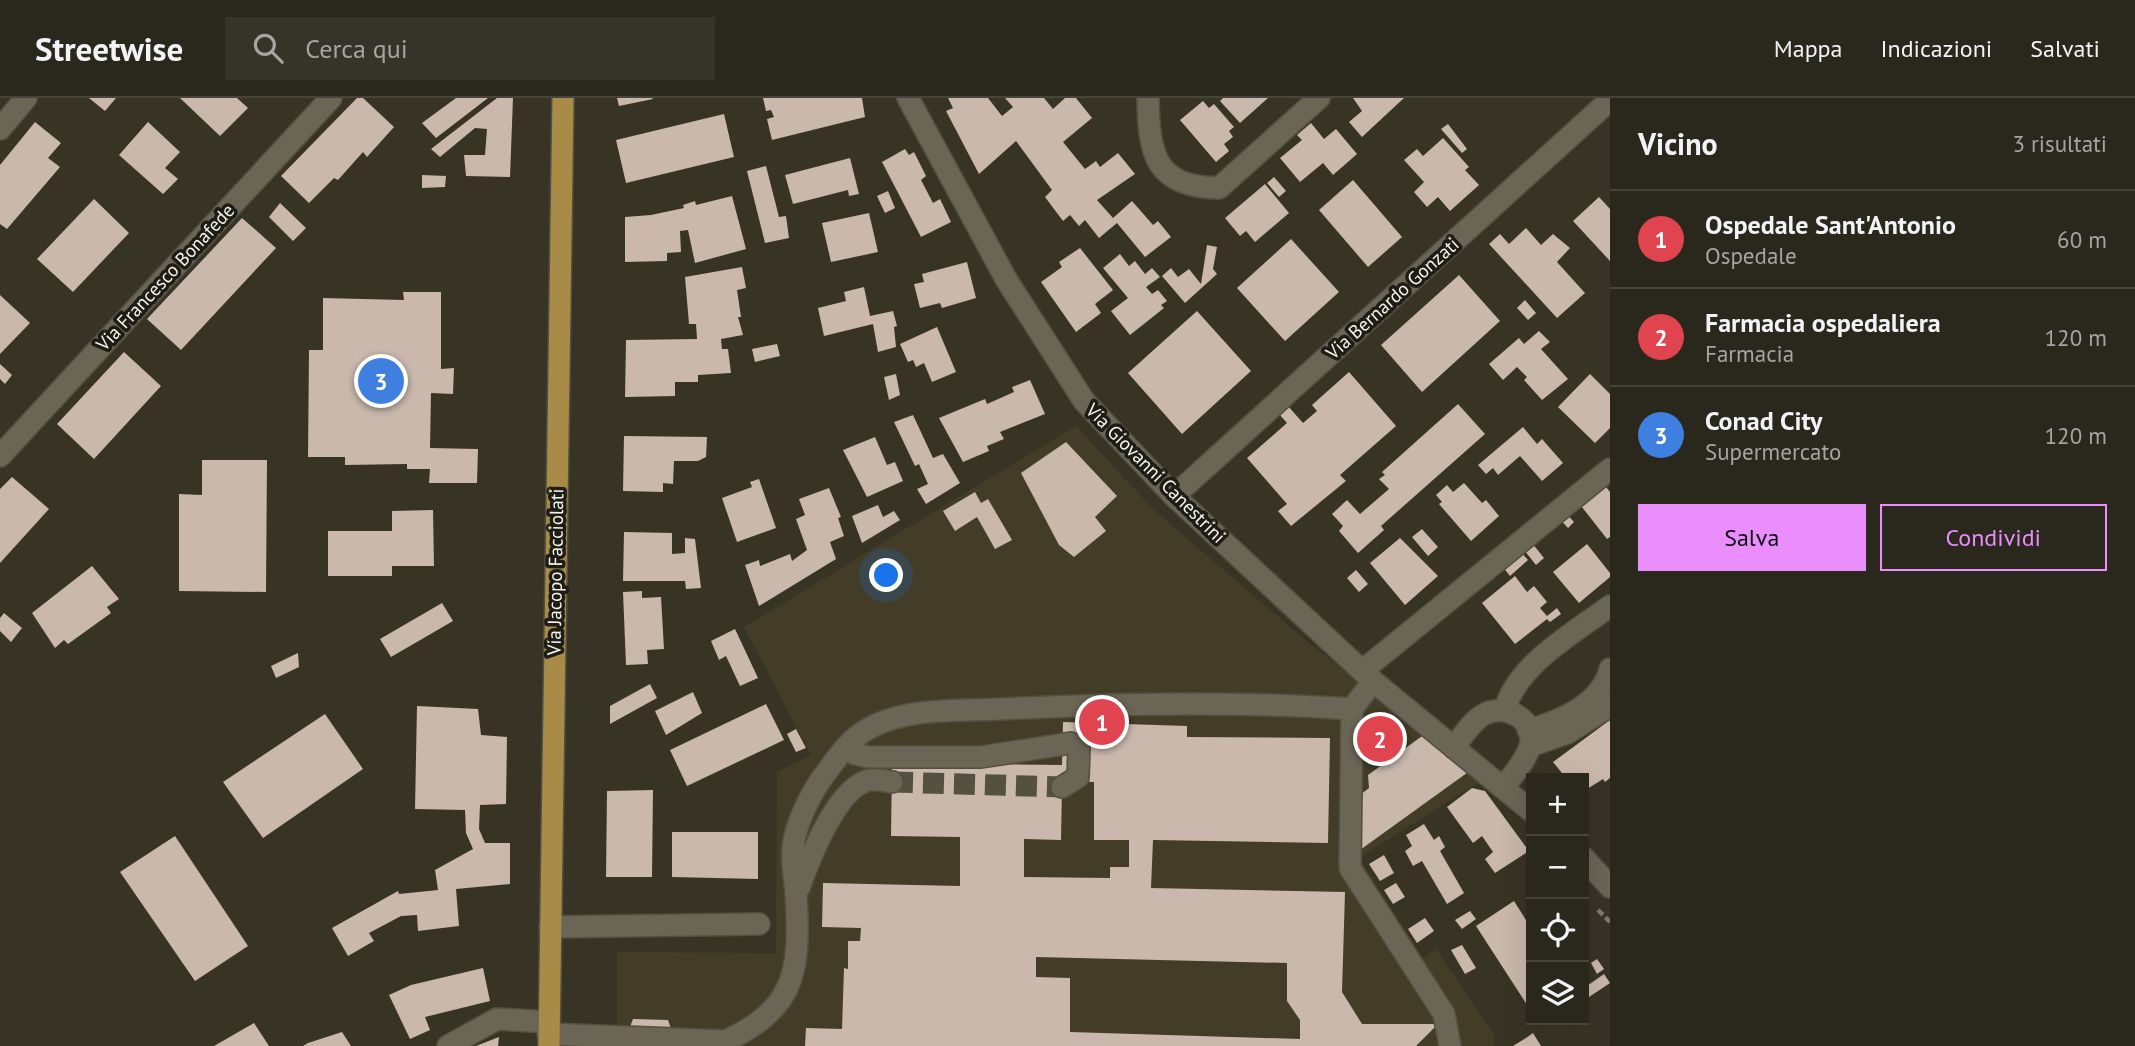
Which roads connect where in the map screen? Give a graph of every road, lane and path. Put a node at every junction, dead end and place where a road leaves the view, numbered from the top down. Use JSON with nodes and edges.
{"nodes":[{"id":1,"x":26,"y":98,"type":"edge"},
{"id":2,"x":331,"y":98,"type":"edge"},
{"id":3,"x":563,"y":98,"type":"edge"},
{"id":4,"x":1148,"y":98,"type":"edge"},
{"id":5,"x":1319,"y":98,"type":"edge"},
{"id":6,"x":1610,"y":100,"type":"edge"},
{"id":7,"x":917,"y":102,"type":"edge"},
{"id":8,"x":0,"y":129,"type":"edge"},
{"id":9,"x":0,"y":456,"type":"edge"},
{"id":10,"x":1610,"y":468,"type":"edge"},
{"id":11,"x":1174,"y":496,"type":"junction"},
{"id":12,"x":1610,"y":606,"type":"edge"},
{"id":13,"x":1610,"y":669,"type":"edge"},
{"id":14,"x":1367,"y":676,"type":"junction"},
{"id":15,"x":1610,"y":706,"type":"edge"},
{"id":16,"x":1352,"y":709,"type":"junction"},
{"id":17,"x":1505,"y":710,"type":"junction"},
{"id":18,"x":1529,"y":738,"type":"junction"},
{"id":19,"x":847,"y":746,"type":"junction"},
{"id":20,"x":1454,"y":748,"type":"junction"},
{"id":21,"x":892,"y":782,"type":"tunnel mouth"},
{"id":22,"x":1062,"y":787,"type":"dead end"},
{"id":23,"x":1503,"y":788,"type":"junction"},
{"id":24,"x":1526,"y":807,"type":"edge"},
{"id":25,"x":1589,"y":864,"type":"edge"},
{"id":26,"x":1610,"y":887,"type":"edge"},
{"id":27,"x":796,"y":896,"type":"junction"},
{"id":28,"x":759,"y":924,"type":"dead end"},
{"id":29,"x":550,"y":927,"type":"junction"},
{"id":30,"x":549,"y":1034,"type":"edge"},
{"id":31,"x":679,"y":1042,"type":"edge"},
{"id":32,"x":734,"y":1042,"type":"edge"},
{"id":33,"x":449,"y":1046,"type":"edge"},
{"id":34,"x":1450,"y":1046,"type":"edge"}],
"edges":[{"from":1,"to":8,"type":"street"},
{"from":2,"to":9,"type":"street","name":"Via Francesco Bonafede"},
{"from":3,"to":29,"type":"main road","name":"Via Jacopo Facciolati"},
{"from":4,"to":5,"type":"street"},
{"from":6,"to":11,"type":"street","name":"Via Bernardo Gonzati"},
{"from":7,"to":11,"type":"street","name":"Via Giovanni Canestrini"},
{"from":10,"to":14,"type":"street"},
{"from":11,"to":14,"type":"street","name":"Via Giovanni Canestrini"},
{"from":12,"to":17,"type":"street"},
{"from":13,"to":18,"type":"street"},
{"from":14,"to":16,"type":"street"},
{"from":14,"to":20,"type":"street","name":"Via Giovanni Canestrini"},
{"from":15,"to":18,"type":"street"},
{"from":16,"to":19,"type":"street"},
{"from":16,"to":34,"type":"street"},
{"from":17,"to":18,"type":"street"},
{"from":17,"to":20,"type":"street"},
{"from":18,"to":23,"type":"street"},
{"from":19,"to":22,"type":"street"},
{"from":19,"to":27,"type":"street"},
{"from":20,"to":23,"type":"street","name":"Via Giovanni Canestrini"},
{"from":21,"to":27,"type":"street"},
{"from":23,"to":24,"type":"street","name":"Via Giovanni Canestrini"},
{"from":25,"to":26,"type":"street"},
{"from":27,"to":32,"type":"street"},
{"from":28,"to":29,"type":"street"},
{"from":29,"to":30,"type":"main road","name":"Via Jacopo Facciolati"},
{"from":30,"to":31,"type":"street"},
{"from":30,"to":33,"type":"street"},
{"from":31,"to":32,"type":"street"}]}
